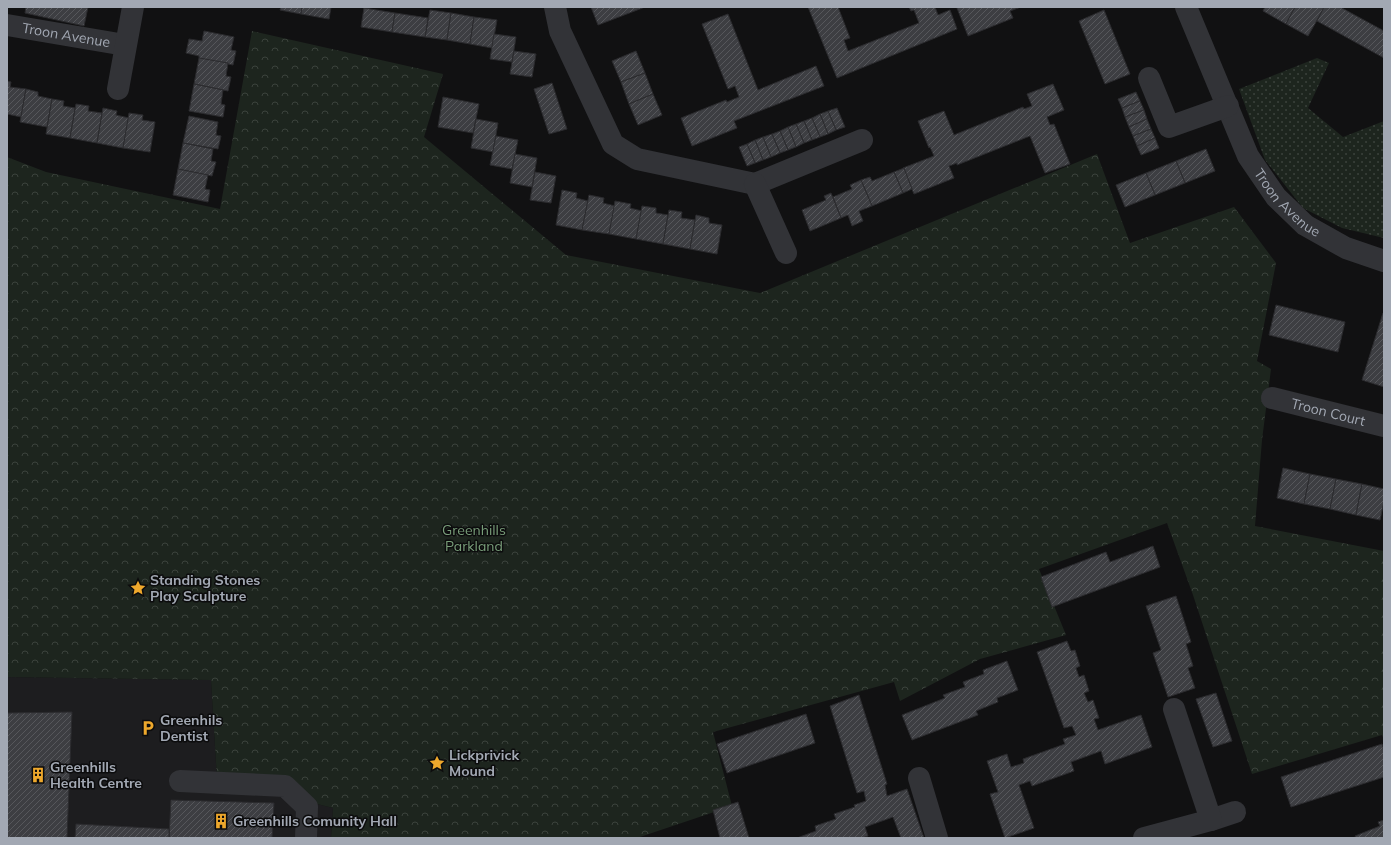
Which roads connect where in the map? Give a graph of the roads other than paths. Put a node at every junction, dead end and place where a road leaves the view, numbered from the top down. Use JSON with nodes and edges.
{"nodes":[{"id":1,"x":133,"y":7,"type":"edge"},
{"id":2,"x":555,"y":7,"type":"edge"},
{"id":3,"x":1186,"y":7,"type":"edge"},
{"id":4,"x":7,"y":25,"type":"edge"},
{"id":5,"x":125,"y":45,"type":"junction"},
{"id":6,"x":1149,"y":78,"type":"dead end"},
{"id":7,"x":118,"y":89,"type":"dead end"},
{"id":8,"x":1228,"y":106,"type":"junction"},
{"id":9,"x":862,"y":140,"type":"dead end"},
{"id":10,"x":755,"y":184,"type":"junction"},
{"id":11,"x":786,"y":253,"type":"dead end"},
{"id":12,"x":1384,"y":261,"type":"edge"},
{"id":13,"x":1272,"y":398,"type":"dead end"},
{"id":14,"x":1384,"y":426,"type":"edge"},
{"id":15,"x":1174,"y":709,"type":"dead end"},
{"id":16,"x":919,"y":778,"type":"dead end"},
{"id":17,"x":180,"y":781,"type":"dead end"},
{"id":18,"x":1235,"y":812,"type":"dead end"},
{"id":19,"x":1211,"y":820,"type":"junction"},
{"id":20,"x":306,"y":838,"type":"edge"},
{"id":21,"x":937,"y":838,"type":"edge"},
{"id":22,"x":1144,"y":838,"type":"edge"}],
"edges":[{"from":1,"to":5,"type":"street","name":"Troon Avenue"},
{"from":2,"to":10,"type":"street"},
{"from":3,"to":8,"type":"street","name":"Troon Avenue"},
{"from":4,"to":5,"type":"street","name":"Troon Avenue"},
{"from":5,"to":7,"type":"street","name":"Troon Avenue"},
{"from":6,"to":8,"type":"street"},
{"from":8,"to":12,"type":"street","name":"Troon Avenue"},
{"from":9,"to":10,"type":"street"},
{"from":10,"to":11,"type":"street"},
{"from":13,"to":14,"type":"street","name":"Troon Court"},
{"from":15,"to":19,"type":"street"},
{"from":16,"to":21,"type":"street"},
{"from":17,"to":20,"type":"street"},
{"from":18,"to":19,"type":"street"},
{"from":19,"to":22,"type":"street"}]}
